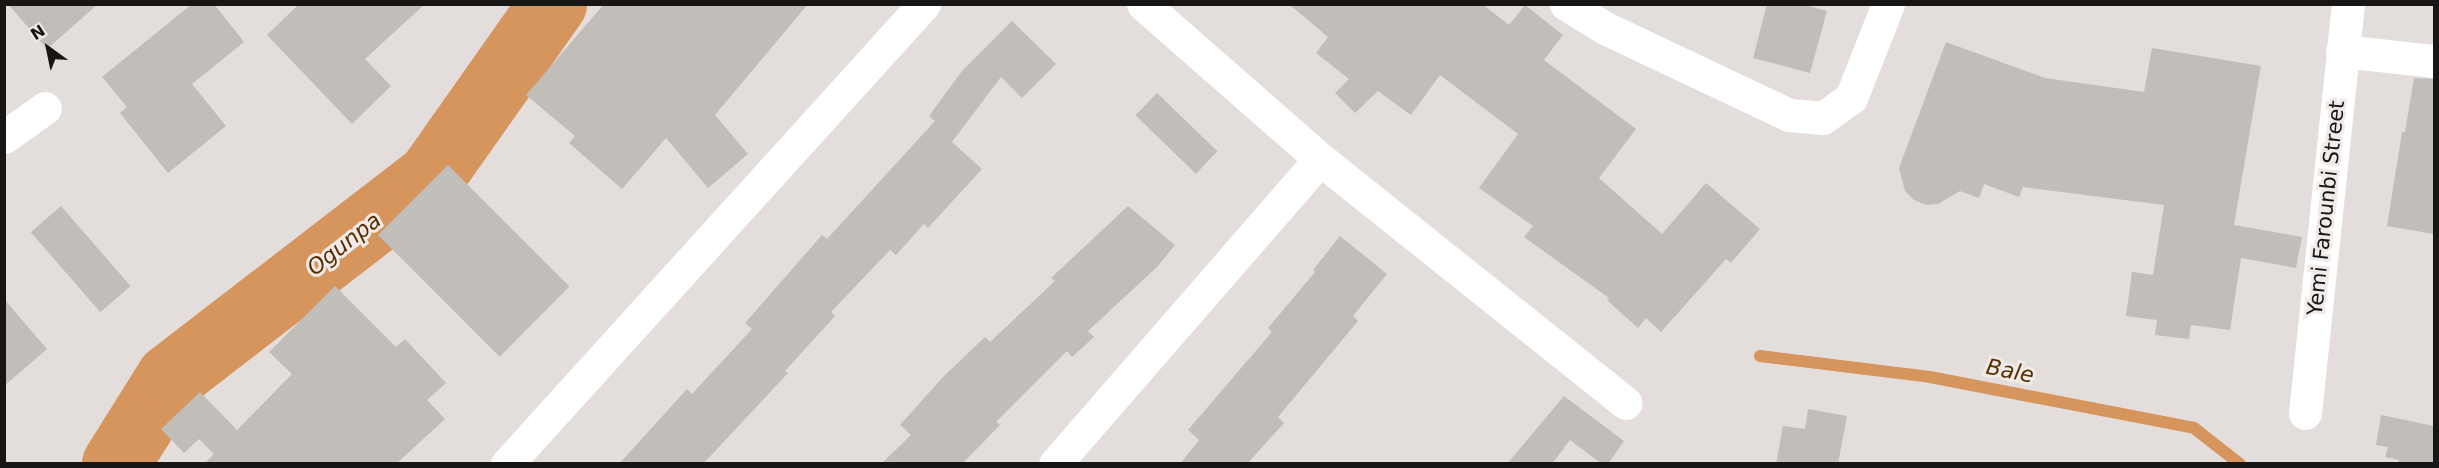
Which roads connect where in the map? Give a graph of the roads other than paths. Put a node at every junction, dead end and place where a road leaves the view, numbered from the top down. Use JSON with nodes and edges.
{"nodes":[{"id":1,"x":924,"y":4,"type":"edge"},
{"id":2,"x":1143,"y":4,"type":"edge"},
{"id":3,"x":1566,"y":4,"type":"edge"},
{"id":4,"x":1888,"y":4,"type":"edge"},
{"id":5,"x":2348,"y":4,"type":"edge"},
{"id":6,"x":2342,"y":51,"type":"junction"},
{"id":7,"x":2434,"y":62,"type":"edge"},
{"id":8,"x":45,"y":108,"type":"dead end"},
{"id":9,"x":4,"y":137,"type":"edge"},
{"id":10,"x":1320,"y":159,"type":"junction"},
{"id":11,"x":1626,"y":404,"type":"dead end"},
{"id":12,"x":2305,"y":413,"type":"dead end"},
{"id":13,"x":507,"y":464,"type":"edge"},
{"id":14,"x":1055,"y":464,"type":"edge"}],
"edges":[{"from":1,"to":13,"type":"street"},
{"from":2,"to":10,"type":"street"},
{"from":3,"to":4,"type":"street"},
{"from":5,"to":6,"type":"street","name":"Yemi Farounbi Street"},
{"from":6,"to":7,"type":"street"},
{"from":6,"to":12,"type":"street","name":"Yemi Farounbi Street"},
{"from":8,"to":9,"type":"street"},
{"from":10,"to":11,"type":"street"},
{"from":10,"to":14,"type":"street"}]}
